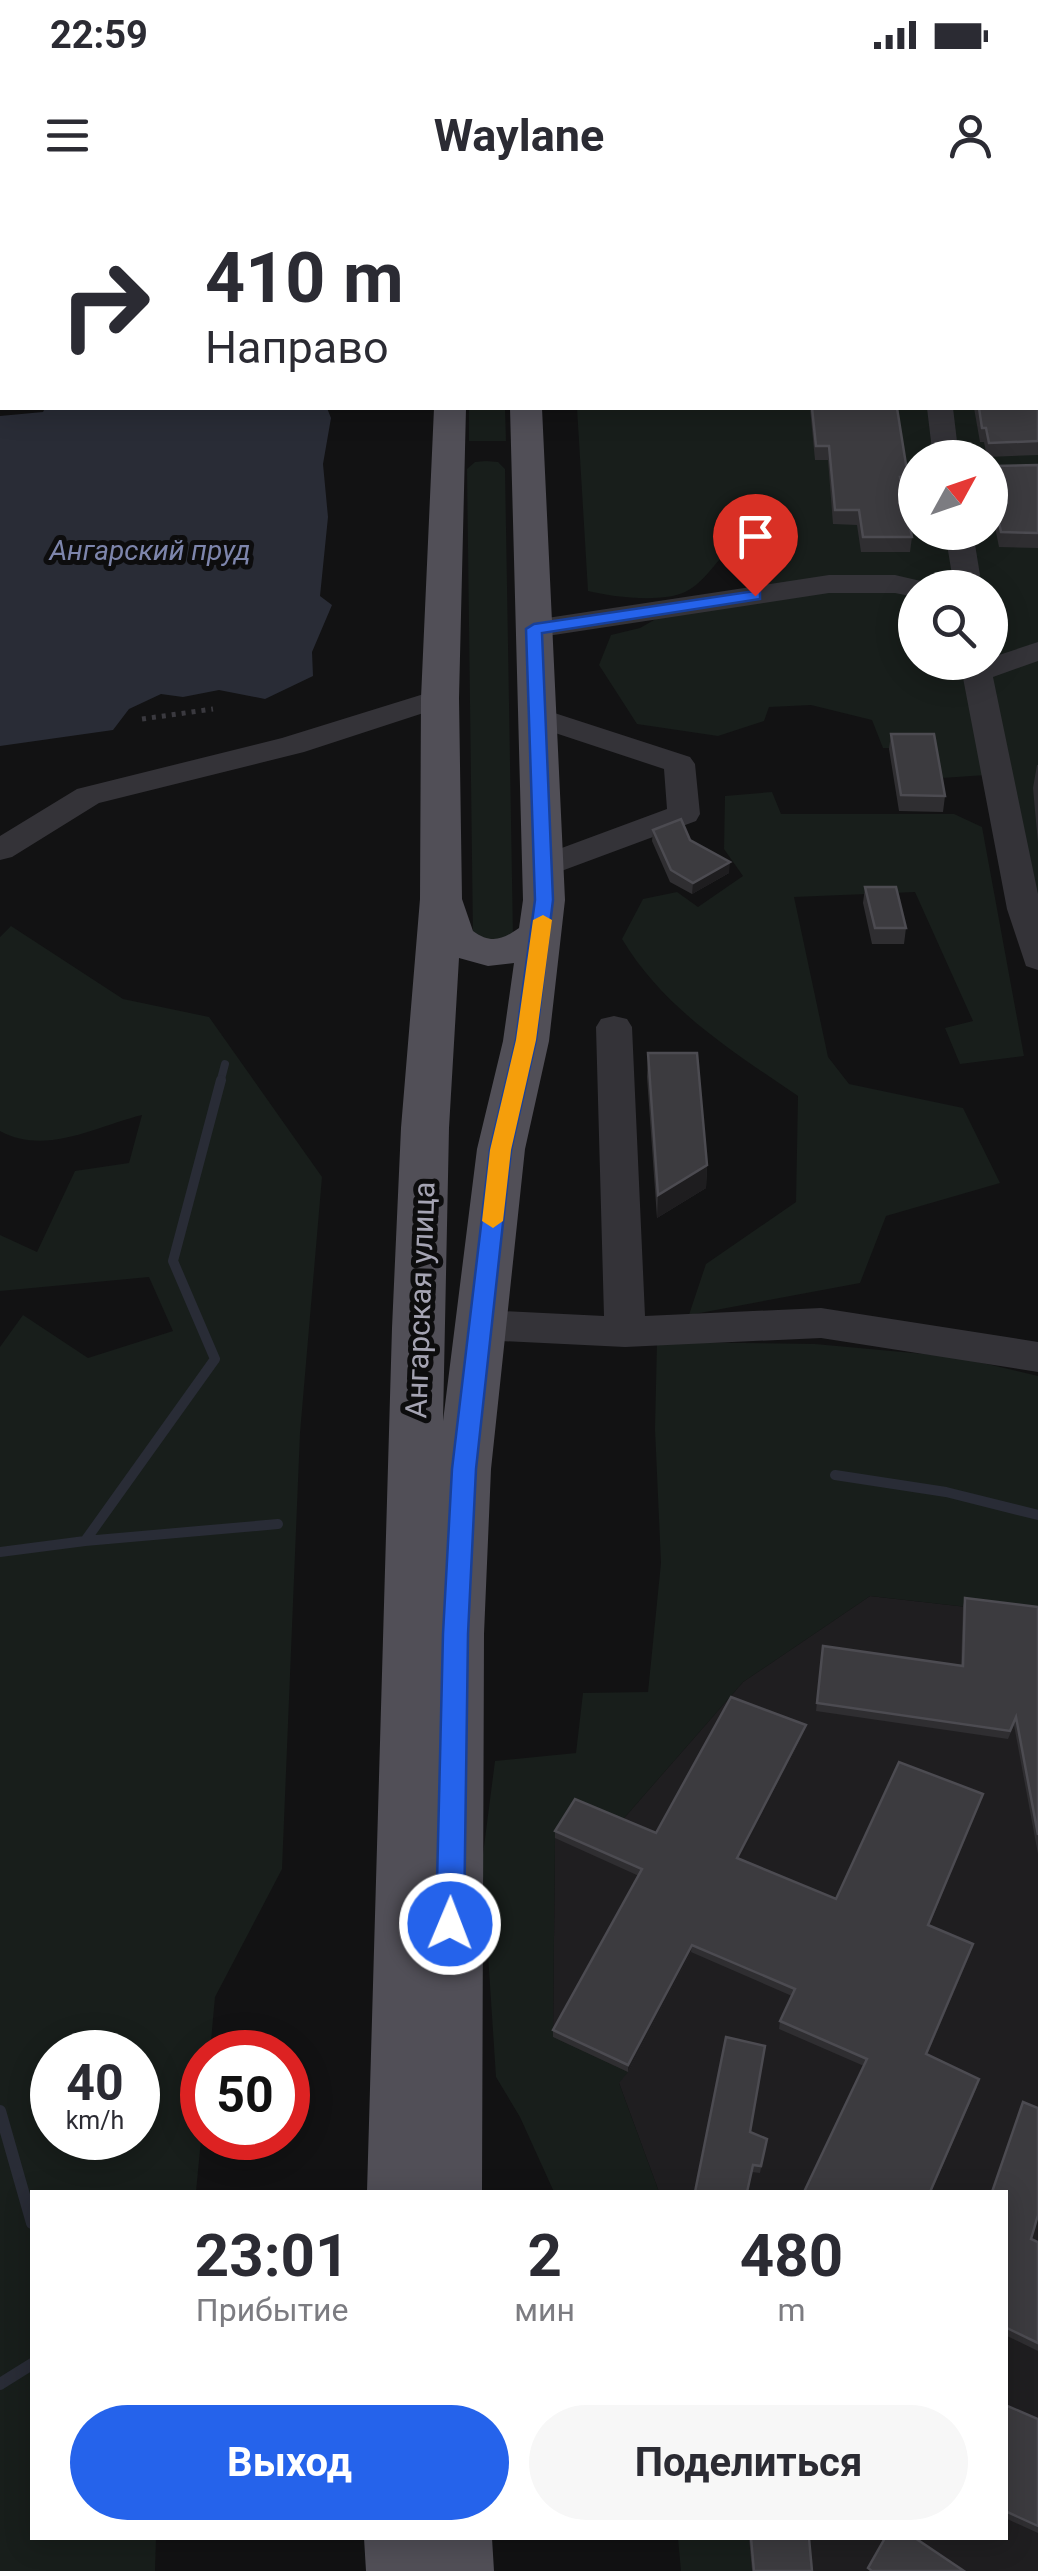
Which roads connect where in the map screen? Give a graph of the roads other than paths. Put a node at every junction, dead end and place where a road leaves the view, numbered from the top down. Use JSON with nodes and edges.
{"nodes":[{"id":1,"x":450,"y":410,"type":"edge"},
{"id":2,"x":526,"y":410,"type":"edge"},
{"id":3,"x":940,"y":410,"type":"edge"},
{"id":4,"x":944,"y":440,"type":"edge"},
{"id":5,"x":527,"y":456,"type":"junction"},
{"id":6,"x":450,"y":458,"type":"junction"},
{"id":7,"x":898,"y":585,"type":"edge"},
{"id":8,"x":534,"y":629,"type":"junction"},
{"id":9,"x":1038,"y":651,"type":"edge"},
{"id":10,"x":1008,"y":659,"type":"edge"},
{"id":11,"x":979,"y":680,"type":"edge"},
{"id":12,"x":440,"y":698,"type":"junction"},
{"id":13,"x":536,"y":716,"type":"junction"},
{"id":14,"x":0,"y":850,"type":"edge"},
{"id":15,"x":544,"y":866,"type":"junction"},
{"id":16,"x":440,"y":899,"type":"junction"},
{"id":17,"x":1033,"y":914,"type":"edge"},
{"id":18,"x":542,"y":932,"type":"junction"},
{"id":19,"x":1038,"y":959,"type":"edge"},
{"id":20,"x":614,"y":1026,"type":"dead end"},
{"id":21,"x":481,"y":1325,"type":"junction"},
{"id":22,"x":626,"y":1332,"type":"junction"},
{"id":23,"x":1038,"y":1357,"type":"edge"},
{"id":24,"x":402,"y":2190,"type":"edge"},
{"id":25,"x":447,"y":2190,"type":"edge"},
{"id":26,"x":404,"y":2540,"type":"edge"},
{"id":27,"x":454,"y":2540,"type":"edge"},
{"id":28,"x":405,"y":2571,"type":"edge"},
{"id":29,"x":455,"y":2571,"type":"edge"}],
"edges":[{"from":1,"to":6,"type":"main road","name":"Ангарская улица"},
{"from":2,"to":5,"type":"main road","name":"Ангарская улица"},
{"from":3,"to":4,"type":"street"},
{"from":5,"to":6,"type":"main road"},
{"from":5,"to":8,"type":"main road","name":"Ангарская улица"},
{"from":6,"to":12,"type":"main road","name":"Ангарская улица"},
{"from":7,"to":8,"type":"street"},
{"from":8,"to":13,"type":"main road","name":"Ангарская улица"},
{"from":9,"to":10,"type":"street"},
{"from":11,"to":17,"type":"street"},
{"from":12,"to":14,"type":"street"},
{"from":12,"to":16,"type":"main road","name":"Ангарская улица"},
{"from":13,"to":15,"type":"main road","name":"Ангарская улица"},
{"from":13,"to":15,"type":"street"},
{"from":15,"to":18,"type":"main road","name":"Ангарская улица"},
{"from":16,"to":18,"type":"main road"},
{"from":16,"to":24,"type":"main road","name":"Ангарская улица"},
{"from":17,"to":19,"type":"street"},
{"from":18,"to":21,"type":"main road","name":"Ангарская улица"},
{"from":20,"to":22,"type":"street"},
{"from":21,"to":22,"type":"street"},
{"from":21,"to":25,"type":"main road","name":"Ангарская улица"},
{"from":22,"to":23,"type":"street"},
{"from":26,"to":28,"type":"main road"},
{"from":27,"to":29,"type":"main road"}]}
